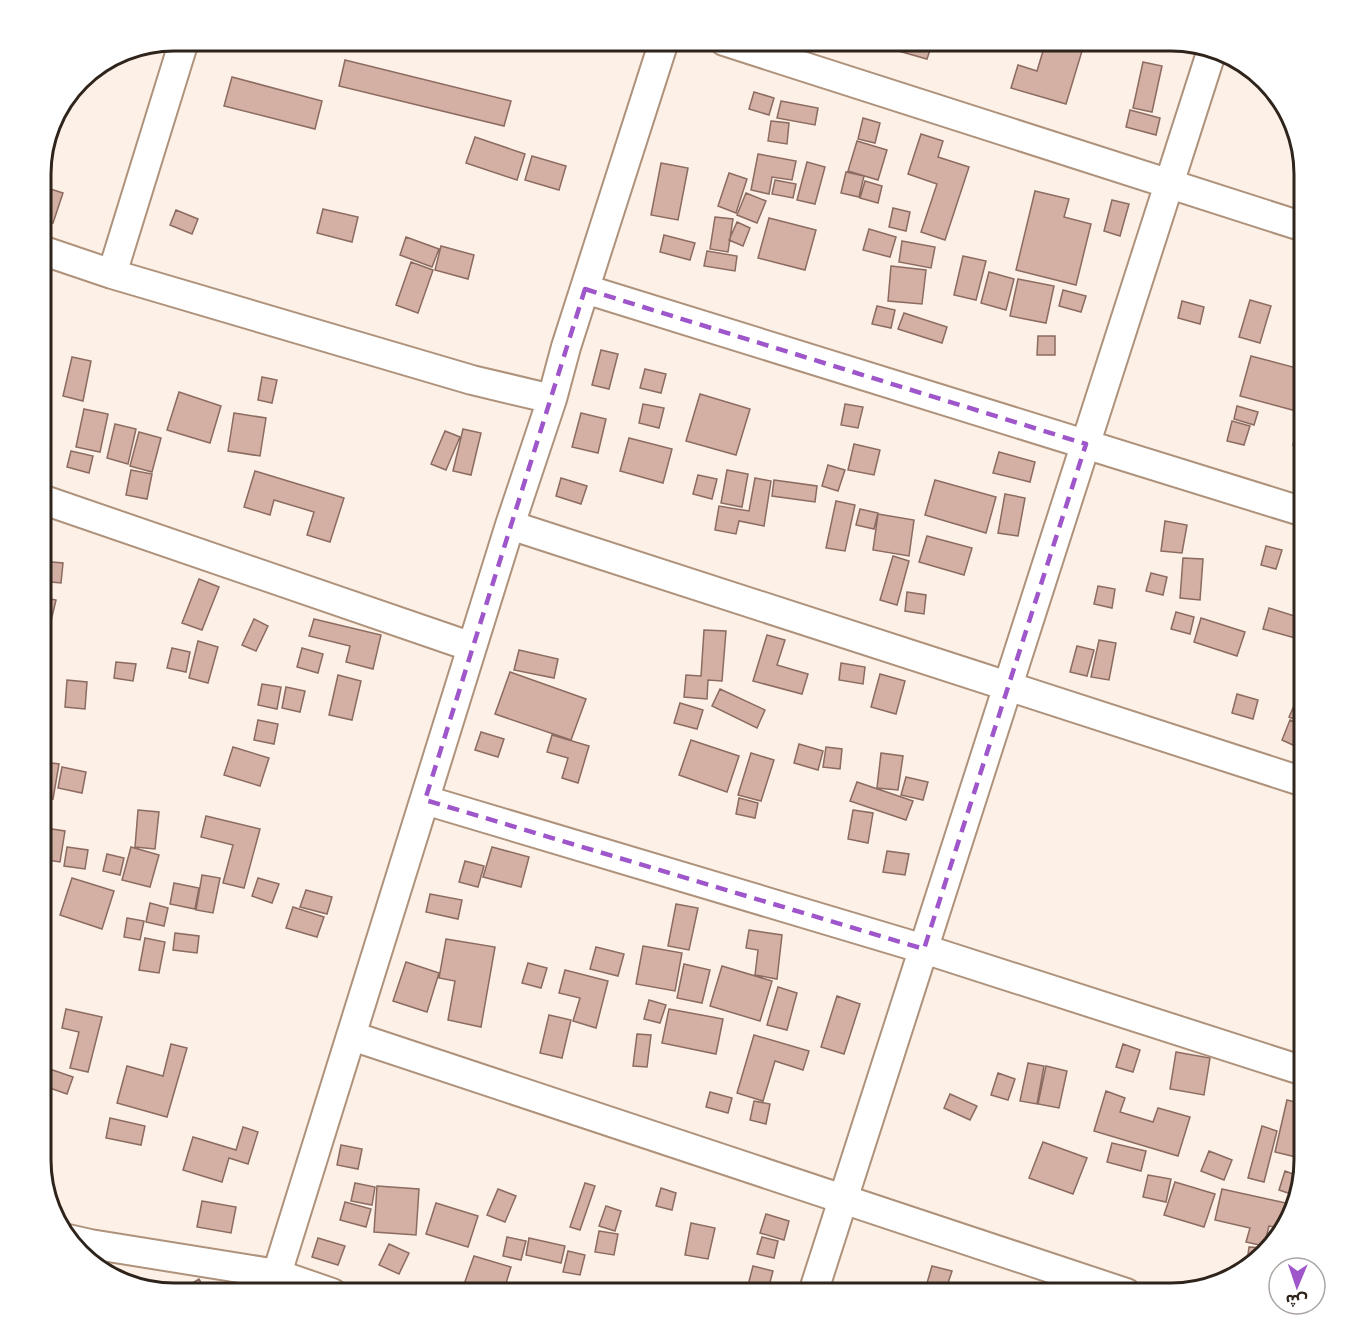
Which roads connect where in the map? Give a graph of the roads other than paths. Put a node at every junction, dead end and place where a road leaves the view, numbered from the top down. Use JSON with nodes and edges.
{"nodes":[{"id":1,"x":181,"y":51,"type":"edge"},
{"id":2,"x":661,"y":51,"type":"edge"},
{"id":3,"x":755,"y":51,"type":"edge"},
{"id":4,"x":1210,"y":57,"type":"edge"},
{"id":5,"x":1169,"y":184,"type":"junction"},
{"id":6,"x":1294,"y":224,"type":"edge"},
{"id":7,"x":51,"y":253,"type":"edge"},
{"id":8,"x":112,"y":274,"type":"junction"},
{"id":9,"x":585,"y":289,"type":"junction"},
{"id":10,"x":552,"y":399,"type":"junction"},
{"id":11,"x":1086,"y":444,"type":"junction"},
{"id":12,"x":51,"y":502,"type":"edge"},
{"id":13,"x":1294,"y":509,"type":"edge"},
{"id":14,"x":510,"y":525,"type":"junction"},
{"id":15,"x":472,"y":647,"type":"junction"},
{"id":16,"x":1008,"y":686,"type":"junction"},
{"id":17,"x":1294,"y":778,"type":"edge"},
{"id":18,"x":425,"y":800,"type":"junction"},
{"id":19,"x":924,"y":949,"type":"junction"},
{"id":20,"x":352,"y":1036,"type":"junction"},
{"id":21,"x":1294,"y":1067,"type":"edge"},
{"id":22,"x":843,"y":1199,"type":"junction"},
{"id":23,"x":83,"y":1242,"type":"edge"},
{"id":24,"x":269,"y":1283,"type":"edge"},
{"id":25,"x":274,"y":1283,"type":"edge"},
{"id":26,"x":816,"y":1283,"type":"edge"},
{"id":27,"x":1096,"y":1283,"type":"edge"}],
"edges":[{"from":1,"to":8,"type":"street"},
{"from":2,"to":9,"type":"street"},
{"from":3,"to":5,"type":"street"},
{"from":4,"to":5,"type":"street"},
{"from":5,"to":6,"type":"street"},
{"from":5,"to":11,"type":"street"},
{"from":7,"to":8,"type":"street"},
{"from":8,"to":10,"type":"street"},
{"from":9,"to":10,"type":"street"},
{"from":9,"to":11,"type":"street"},
{"from":10,"to":14,"type":"street"},
{"from":11,"to":13,"type":"street"},
{"from":11,"to":16,"type":"street"},
{"from":12,"to":15,"type":"street"},
{"from":14,"to":15,"type":"street"},
{"from":14,"to":16,"type":"street"},
{"from":15,"to":18,"type":"street"},
{"from":16,"to":17,"type":"street"},
{"from":16,"to":19,"type":"street"},
{"from":18,"to":19,"type":"street"},
{"from":18,"to":20,"type":"street"},
{"from":19,"to":21,"type":"street"},
{"from":19,"to":22,"type":"street"},
{"from":20,"to":22,"type":"street"},
{"from":20,"to":25,"type":"street"},
{"from":22,"to":26,"type":"street"},
{"from":22,"to":27,"type":"street"},
{"from":23,"to":24,"type":"street"}]}
